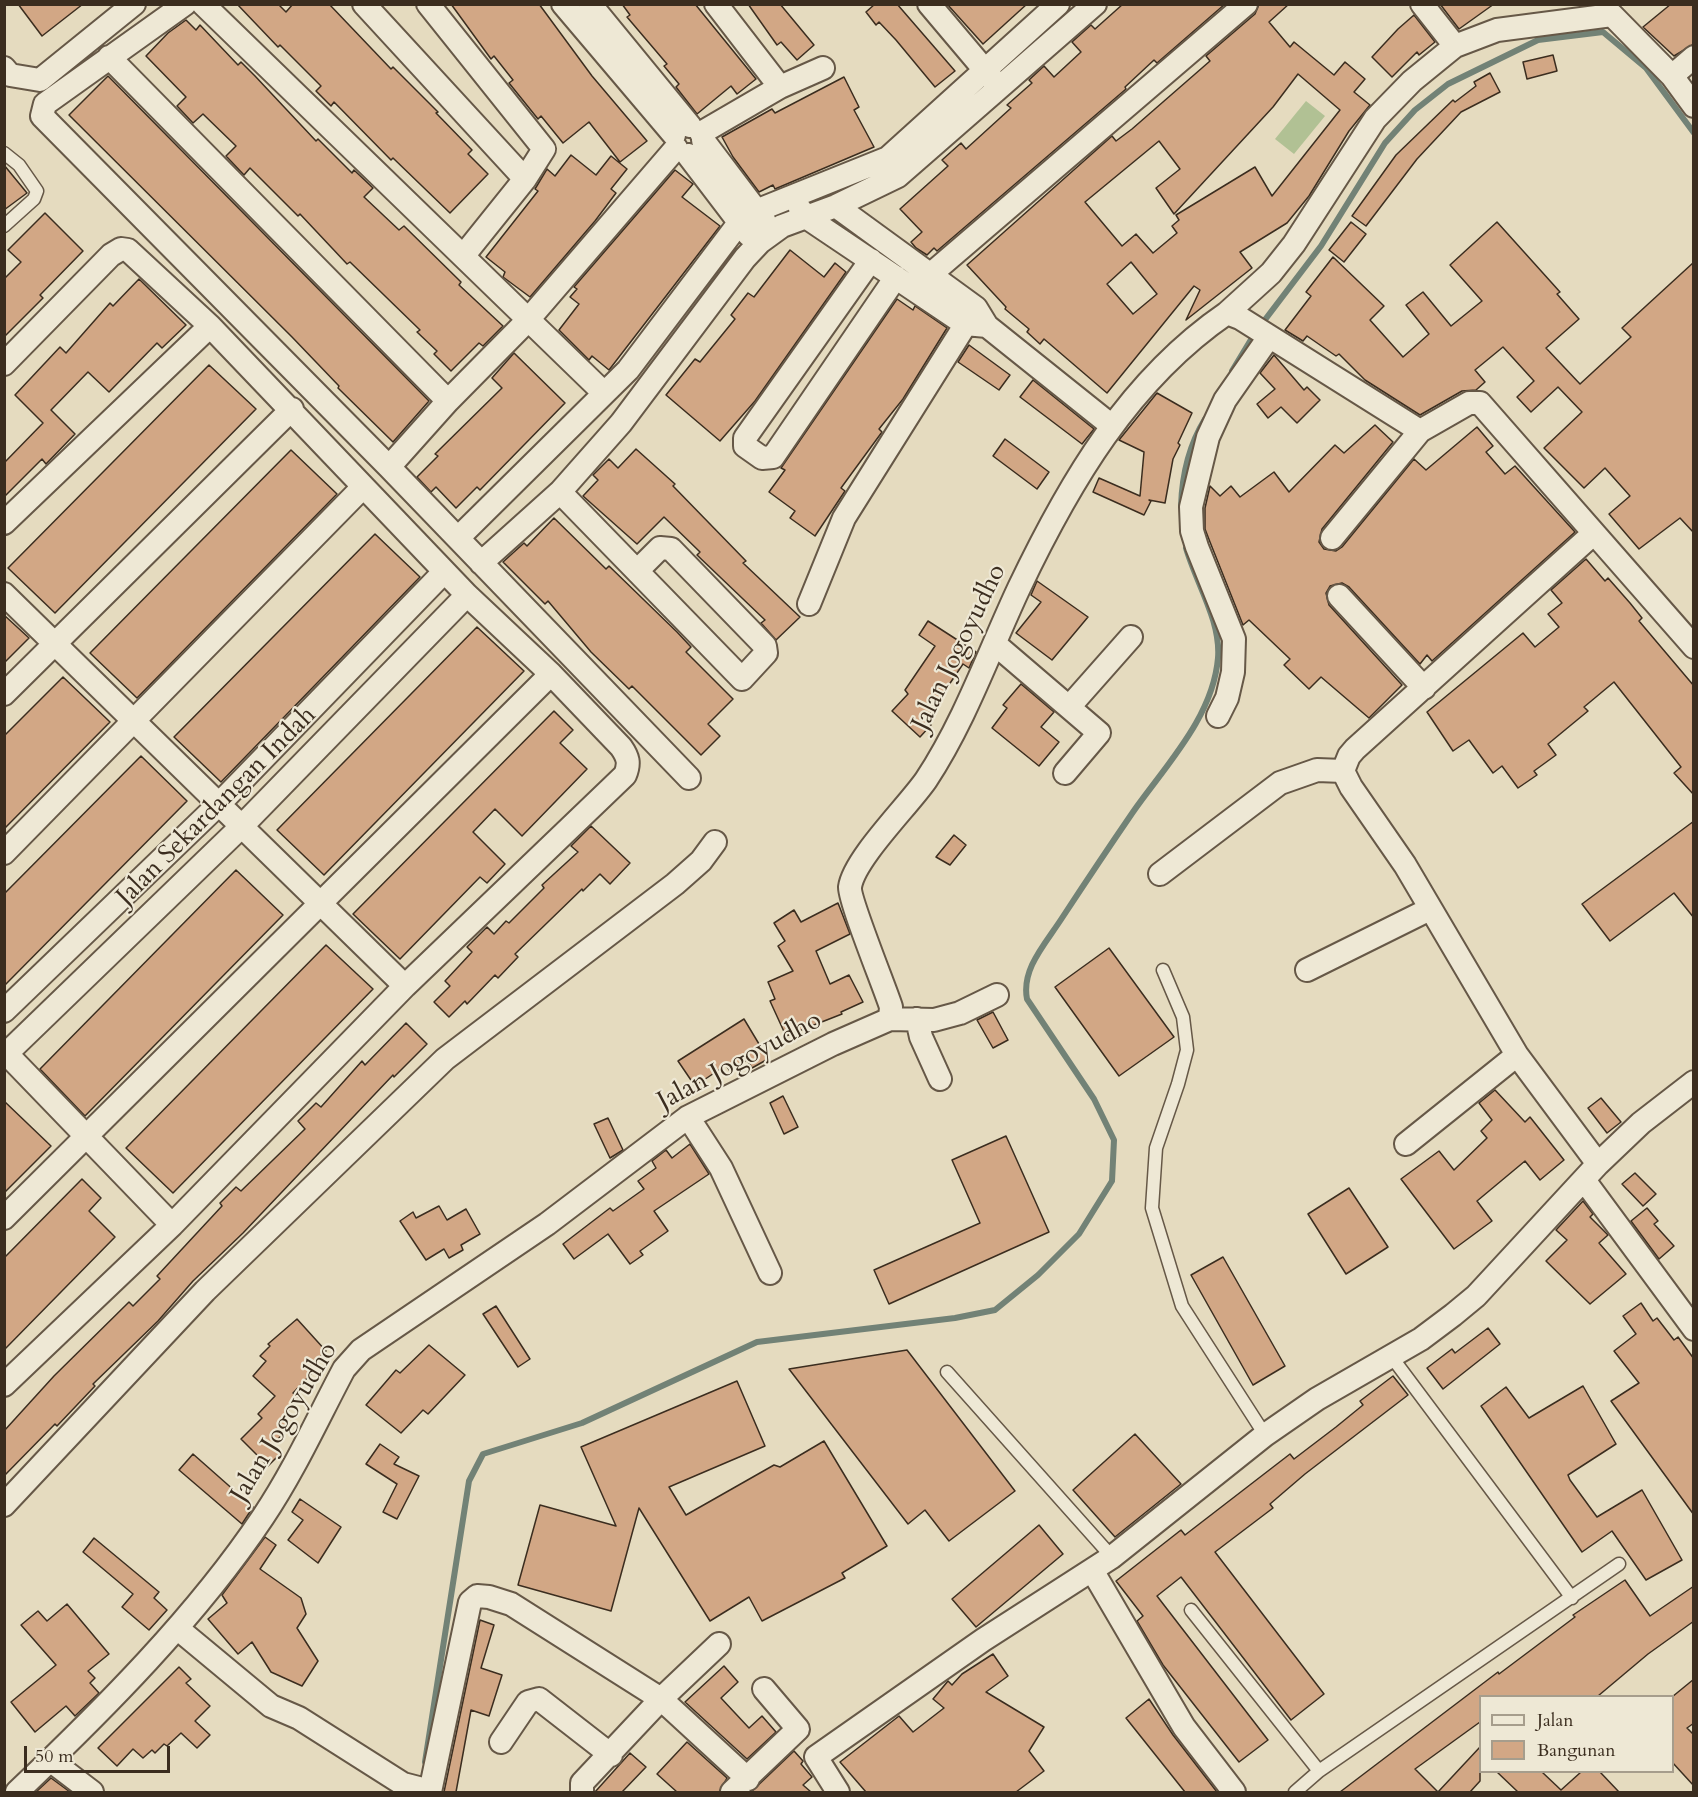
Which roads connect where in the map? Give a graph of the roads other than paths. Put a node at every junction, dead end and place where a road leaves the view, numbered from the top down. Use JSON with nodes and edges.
{"nodes":[{"id":1,"x":134,"y":4,"type":"edge"},
{"id":2,"x":185,"y":4,"type":"edge"},
{"id":3,"x":203,"y":4,"type":"edge"},
{"id":4,"x":428,"y":4,"type":"edge"},
{"id":5,"x":563,"y":4,"type":"edge"},
{"id":6,"x":590,"y":4,"type":"edge"},
{"id":7,"x":716,"y":4,"type":"edge"},
{"id":8,"x":929,"y":4,"type":"edge"},
{"id":9,"x":1058,"y":4,"type":"edge"},
{"id":10,"x":1095,"y":4,"type":"edge"},
{"id":11,"x":1246,"y":4,"type":"edge"},
{"id":12,"x":1422,"y":4,"type":"edge"},
{"id":13,"x":368,"y":6,"type":"edge"},
{"id":14,"x":1618,"y":10,"type":"edge"},
{"id":15,"x":1455,"y":46,"type":"junction"},
{"id":16,"x":109,"y":57,"type":"junction"},
{"id":17,"x":1694,"y":57,"type":"edge"},
{"id":18,"x":823,"y":68,"type":"dead end"},
{"id":19,"x":984,"y":71,"type":"junction"},
{"id":20,"x":6,"y":74,"type":"edge"},
{"id":21,"x":1672,"y":76,"type":"junction"},
{"id":22,"x":780,"y":87,"type":"junction"},
{"id":23,"x":1001,"y":89,"type":"junction"},
{"id":24,"x":1694,"y":106,"type":"edge"},
{"id":25,"x":689,"y":140,"type":"junction"},
{"id":26,"x":4,"y":153,"type":"edge"},
{"id":27,"x":525,"y":178,"type":"junction"},
{"id":28,"x":791,"y":197,"type":"junction"},
{"id":29,"x":836,"y":206,"type":"junction"},
{"id":30,"x":748,"y":217,"type":"junction"},
{"id":31,"x":806,"y":217,"type":"junction"},
{"id":32,"x":4,"y":226,"type":"edge"},
{"id":33,"x":766,"y":239,"type":"junction"},
{"id":34,"x":464,"y":255,"type":"junction"},
{"id":35,"x":871,"y":260,"type":"junction"},
{"id":36,"x":931,"y":274,"type":"junction"},
{"id":37,"x":896,"y":277,"type":"junction"},
{"id":38,"x":1234,"y":315,"type":"junction"},
{"id":39,"x":976,"y":319,"type":"junction"},
{"id":40,"x":527,"y":321,"type":"junction"},
{"id":41,"x":210,"y":326,"type":"junction"},
{"id":42,"x":1264,"y":334,"type":"junction"},
{"id":43,"x":4,"y":363,"type":"edge"},
{"id":44,"x":604,"y":393,"type":"junction"},
{"id":45,"x":448,"y":401,"type":"junction"},
{"id":46,"x":291,"y":409,"type":"junction"},
{"id":47,"x":1112,"y":426,"type":"junction"},
{"id":48,"x":1420,"y":431,"type":"junction"},
{"id":49,"x":389,"y":467,"type":"junction"},
{"id":50,"x":363,"y":487,"type":"junction"},
{"id":51,"x":560,"y":492,"type":"junction"},
{"id":52,"x":4,"y":524,"type":"edge"},
{"id":53,"x":1593,"y":534,"type":"junction"},
{"id":54,"x":458,"y":538,"type":"junction"},
{"id":55,"x":1332,"y":538,"type":"dead end"},
{"id":56,"x":481,"y":563,"type":"junction"},
{"id":57,"x":638,"y":570,"type":"junction"},
{"id":58,"x":444,"y":572,"type":"junction"},
{"id":59,"x":4,"y":594,"type":"edge"},
{"id":60,"x":466,"y":595,"type":"junction"},
{"id":61,"x":1339,"y":596,"type":"dead end"},
{"id":62,"x":809,"y":604,"type":"dead end"},
{"id":63,"x":1131,"y":638,"type":"dead end"},
{"id":64,"x":55,"y":644,"type":"junction"},
{"id":65,"x":995,"y":644,"type":"junction"},
{"id":66,"x":1694,"y":647,"type":"edge"},
{"id":67,"x":551,"y":674,"type":"junction"},
{"id":68,"x":1424,"y":688,"type":"junction"},
{"id":69,"x":4,"y":694,"type":"edge"},
{"id":70,"x":1070,"y":706,"type":"junction"},
{"id":71,"x":1218,"y":716,"type":"dead end"},
{"id":72,"x":134,"y":718,"type":"junction"},
{"id":73,"x":1343,"y":771,"type":"junction"},
{"id":74,"x":1065,"y":773,"type":"dead end"},
{"id":75,"x":688,"y":778,"type":"dead end"},
{"id":76,"x":220,"y":803,"type":"junction"},
{"id":77,"x":242,"y":826,"type":"junction"},
{"id":78,"x":715,"y":842,"type":"dead end"},
{"id":79,"x":4,"y":853,"type":"edge"},
{"id":80,"x":1160,"y":874,"type":"dead end"},
{"id":81,"x":321,"y":905,"type":"junction"},
{"id":82,"x":1430,"y":909,"type":"junction"},
{"id":83,"x":1163,"y":970,"type":"dead end"},
{"id":84,"x":1307,"y":970,"type":"dead end"},
{"id":85,"x":405,"y":986,"type":"junction"},
{"id":86,"x":997,"y":995,"type":"dead end"},
{"id":87,"x":4,"y":1011,"type":"edge"},
{"id":88,"x":890,"y":1019,"type":"junction"},
{"id":89,"x":917,"y":1019,"type":"junction"},
{"id":90,"x":5,"y":1053,"type":"edge"},
{"id":91,"x":1517,"y":1055,"type":"junction"},
{"id":92,"x":940,"y":1079,"type":"dead end"},
{"id":93,"x":1694,"y":1082,"type":"edge"},
{"id":94,"x":688,"y":1117,"type":"junction"},
{"id":95,"x":86,"y":1139,"type":"junction"},
{"id":96,"x":1407,"y":1144,"type":"dead end"},
{"id":97,"x":1591,"y":1172,"type":"junction"},
{"id":98,"x":4,"y":1218,"type":"edge"},
{"id":99,"x":172,"y":1225,"type":"junction"},
{"id":100,"x":770,"y":1273,"type":"dead end"},
{"id":101,"x":1694,"y":1329,"type":"edge"},
{"id":102,"x":1391,"y":1356,"type":"junction"},
{"id":103,"x":947,"y":1372,"type":"dead end"},
{"id":104,"x":4,"y":1385,"type":"edge"},
{"id":105,"x":1265,"y":1435,"type":"junction"},
{"id":106,"x":4,"y":1505,"type":"edge"},
{"id":107,"x":1112,"y":1557,"type":"junction"},
{"id":108,"x":1619,"y":1564,"type":"dead end"},
{"id":109,"x":1092,"y":1570,"type":"junction"},
{"id":110,"x":1572,"y":1598,"type":"junction"},
{"id":111,"x":1191,"y":1610,"type":"dead end"},
{"id":112,"x":177,"y":1628,"type":"junction"},
{"id":113,"x":719,"y":1644,"type":"dead end"},
{"id":114,"x":764,"y":1689,"type":"dead end"},
{"id":115,"x":661,"y":1699,"type":"junction"},
{"id":116,"x":798,"y":1729,"type":"junction"},
{"id":117,"x":501,"y":1742,"type":"dead end"},
{"id":118,"x":611,"y":1755,"type":"junction"},
{"id":119,"x":816,"y":1757,"type":"junction"},
{"id":120,"x":50,"y":1761,"type":"junction"},
{"id":121,"x":1319,"y":1771,"type":"junction"},
{"id":122,"x":740,"y":1786,"type":"edge"},
{"id":123,"x":17,"y":1792,"type":"edge"},
{"id":124,"x":92,"y":1792,"type":"edge"},
{"id":125,"x":429,"y":1792,"type":"edge"},
{"id":126,"x":582,"y":1792,"type":"edge"},
{"id":127,"x":838,"y":1792,"type":"edge"},
{"id":128,"x":1234,"y":1792,"type":"edge"},
{"id":129,"x":1295,"y":1792,"type":"edge"}],
"edges":[{"from":1,"to":20,"type":"street"},
{"from":2,"to":16,"type":"street"},
{"from":3,"to":34,"type":"street"},
{"from":4,"to":27,"type":"street"},
{"from":5,"to":25,"type":"street"},
{"from":6,"to":25,"type":"street"},
{"from":7,"to":22,"type":"street"},
{"from":8,"to":19,"type":"street"},
{"from":9,"to":19,"type":"street"},
{"from":10,"to":23,"type":"street"},
{"from":11,"to":36,"type":"street"},
{"from":12,"to":15,"type":"street"},
{"from":13,"to":27,"type":"street"},
{"from":14,"to":15,"type":"street","name":"Jalan Jogoyudho"},
{"from":14,"to":21,"type":"street"},
{"from":15,"to":38,"type":"street","name":"Jalan Jogoyudho"},
{"from":16,"to":45,"type":"street"},
{"from":16,"to":49,"type":"street"},
{"from":17,"to":21,"type":"street"},
{"from":18,"to":22,"type":"street"},
{"from":19,"to":23,"type":"street"},
{"from":19,"to":28,"type":"street"},
{"from":21,"to":24,"type":"street"},
{"from":22,"to":25,"type":"street"},
{"from":23,"to":29,"type":"street"},
{"from":25,"to":30,"type":"street"},
{"from":25,"to":40,"type":"street"},
{"from":26,"to":32,"type":"lane"},
{"from":27,"to":34,"type":"street"},
{"from":28,"to":30,"type":"street"},
{"from":28,"to":31,"type":"street"},
{"from":29,"to":31,"type":"street"},
{"from":29,"to":36,"type":"street"},
{"from":30,"to":33,"type":"street"},
{"from":30,"to":44,"type":"street"},
{"from":31,"to":33,"type":"street"},
{"from":31,"to":35,"type":"street"},
{"from":33,"to":51,"type":"street"},
{"from":34,"to":40,"type":"street"},
{"from":35,"to":37,"type":"street"},
{"from":35,"to":37,"type":"street"},
{"from":36,"to":39,"type":"street"},
{"from":37,"to":39,"type":"street"},
{"from":38,"to":42,"type":"street"},
{"from":38,"to":47,"type":"street","name":"Jalan Jogoyudho"},
{"from":39,"to":47,"type":"street"},
{"from":39,"to":62,"type":"street"},
{"from":40,"to":44,"type":"street"},
{"from":40,"to":45,"type":"street"},
{"from":41,"to":43,"type":"street"},
{"from":41,"to":46,"type":"street"},
{"from":41,"to":52,"type":"street"},
{"from":42,"to":48,"type":"street"},
{"from":42,"to":71,"type":"street"},
{"from":44,"to":54,"type":"street"},
{"from":45,"to":49,"type":"street"},
{"from":46,"to":50,"type":"street"},
{"from":46,"to":64,"type":"street"},
{"from":47,"to":65,"type":"street","name":"Jalan Jogoyudho"},
{"from":48,"to":53,"type":"street"},
{"from":48,"to":55,"type":"street"},
{"from":49,"to":54,"type":"street"},
{"from":50,"to":58,"type":"street"},
{"from":50,"to":72,"type":"street"},
{"from":51,"to":56,"type":"street"},
{"from":51,"to":57,"type":"street"},
{"from":53,"to":66,"type":"street"},
{"from":53,"to":68,"type":"street"},
{"from":54,"to":56,"type":"street"},
{"from":56,"to":75,"type":"street"},
{"from":57,"to":57,"type":"street"},
{"from":58,"to":60,"type":"street"},
{"from":58,"to":76,"type":"street","name":"Jalan Sekardangan Indah"},
{"from":59,"to":64,"type":"street"},
{"from":60,"to":67,"type":"street"},
{"from":60,"to":77,"type":"street","name":"Jalan Sekardangan Indah"},
{"from":61,"to":68,"type":"street"},
{"from":63,"to":70,"type":"street"},
{"from":64,"to":69,"type":"street"},
{"from":64,"to":72,"type":"street"},
{"from":65,"to":70,"type":"street"},
{"from":65,"to":88,"type":"street","name":"Jalan Jogoyudho"},
{"from":67,"to":81,"type":"street"},
{"from":67,"to":85,"type":"street"},
{"from":68,"to":73,"type":"street"},
{"from":70,"to":74,"type":"street"},
{"from":72,"to":76,"type":"street"},
{"from":72,"to":79,"type":"street"},
{"from":73,"to":80,"type":"street"},
{"from":73,"to":82,"type":"street"},
{"from":76,"to":77,"type":"street"},
{"from":76,"to":87,"type":"street","name":"Jalan Sekardangan Indah"},
{"from":77,"to":81,"type":"street"},
{"from":77,"to":90,"type":"street","name":"Jalan Sekardangan Indah"},
{"from":78,"to":106,"type":"street"},
{"from":81,"to":85,"type":"street"},
{"from":81,"to":95,"type":"street"},
{"from":82,"to":84,"type":"street"},
{"from":82,"to":91,"type":"street"},
{"from":83,"to":105,"type":"lane"},
{"from":85,"to":99,"type":"street"},
{"from":86,"to":89,"type":"street"},
{"from":88,"to":89,"type":"street"},
{"from":88,"to":94,"type":"street","name":"Jalan Jogoyudho"},
{"from":89,"to":92,"type":"street"},
{"from":90,"to":95,"type":"street"},
{"from":91,"to":96,"type":"street"},
{"from":91,"to":97,"type":"street"},
{"from":93,"to":97,"type":"street"},
{"from":94,"to":100,"type":"street"},
{"from":94,"to":112,"type":"street","name":"Jalan Jogoyudho"},
{"from":95,"to":98,"type":"street"},
{"from":95,"to":99,"type":"street"},
{"from":97,"to":101,"type":"street"},
{"from":97,"to":102,"type":"street"},
{"from":99,"to":104,"type":"street"},
{"from":102,"to":105,"type":"street"},
{"from":102,"to":110,"type":"lane"},
{"from":103,"to":107,"type":"lane"},
{"from":105,"to":107,"type":"street"},
{"from":107,"to":109,"type":"street"},
{"from":108,"to":110,"type":"lane"},
{"from":109,"to":119,"type":"street"},
{"from":109,"to":128,"type":"street"},
{"from":110,"to":121,"type":"lane"},
{"from":111,"to":121,"type":"lane"},
{"from":112,"to":120,"type":"street","name":"Jalan Jogoyudho"},
{"from":112,"to":125,"type":"street"},
{"from":113,"to":115,"type":"street"},
{"from":114,"to":116,"type":"street"},
{"from":115,"to":118,"type":"street"},
{"from":115,"to":122,"type":"street"},
{"from":115,"to":125,"type":"street"},
{"from":116,"to":119,"type":"street"},
{"from":116,"to":122,"type":"street"},
{"from":117,"to":118,"type":"street"},
{"from":118,"to":126,"type":"street"},
{"from":119,"to":127,"type":"street"},
{"from":120,"to":123,"type":"street","name":"Jalan Jogoyudho"},
{"from":120,"to":124,"type":"street"},
{"from":121,"to":129,"type":"lane"}]}
